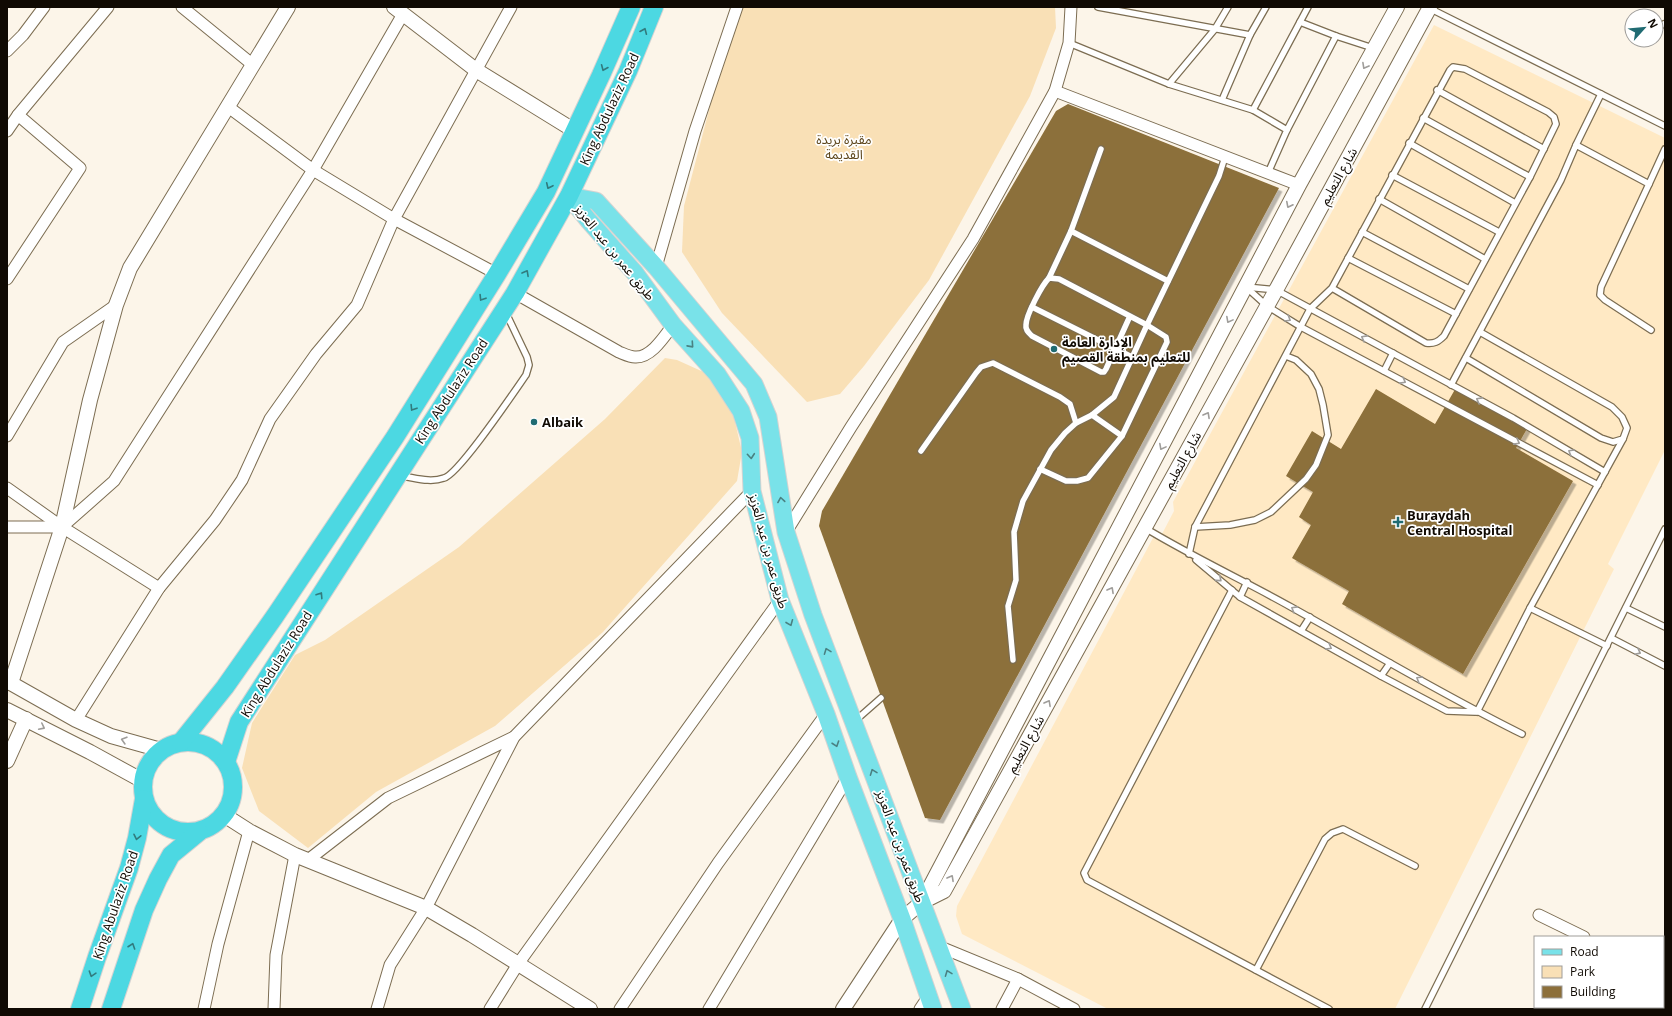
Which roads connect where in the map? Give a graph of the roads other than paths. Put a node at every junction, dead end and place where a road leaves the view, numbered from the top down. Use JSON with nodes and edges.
{"nodes":[{"id":1,"x":44,"y":7,"type":"edge"},
{"id":2,"x":108,"y":7,"type":"edge"},
{"id":3,"x":182,"y":7,"type":"edge"},
{"id":4,"x":288,"y":7,"type":"edge"},
{"id":5,"x":511,"y":7,"type":"edge"},
{"id":6,"x":631,"y":7,"type":"edge"},
{"id":7,"x":654,"y":7,"type":"edge"},
{"id":8,"x":737,"y":7,"type":"edge"},
{"id":9,"x":1071,"y":7,"type":"edge"},
{"id":10,"x":1098,"y":7,"type":"edge"},
{"id":11,"x":1228,"y":7,"type":"edge"},
{"id":12,"x":1266,"y":7,"type":"edge"},
{"id":13,"x":1308,"y":7,"type":"edge"},
{"id":14,"x":1397,"y":7,"type":"edge"},
{"id":15,"x":1430,"y":8,"type":"edge"},
{"id":16,"x":399,"y":10,"type":"edge"},
{"id":17,"x":1300,"y":22,"type":"junction"},
{"id":18,"x":1215,"y":29,"type":"junction"},
{"id":19,"x":1250,"y":35,"type":"junction"},
{"id":20,"x":1336,"y":36,"type":"junction"},
{"id":21,"x":1069,"y":43,"type":"junction"},
{"id":22,"x":1375,"y":48,"type":"junction"},
{"id":23,"x":7,"y":51,"type":"edge"},
{"id":24,"x":253,"y":65,"type":"junction"},
{"id":25,"x":476,"y":70,"type":"junction"},
{"id":26,"x":1169,"y":84,"type":"junction"},
{"id":27,"x":1437,"y":90,"type":"junction"},
{"id":28,"x":1055,"y":91,"type":"junction"},
{"id":29,"x":1601,"y":94,"type":"junction"},
{"id":30,"x":1222,"y":100,"type":"junction"},
{"id":31,"x":227,"y":106,"type":"junction"},
{"id":32,"x":1252,"y":110,"type":"junction"},
{"id":33,"x":18,"y":114,"type":"junction"},
{"id":34,"x":1423,"y":118,"type":"junction"},
{"id":35,"x":1665,"y":126,"type":"edge"},
{"id":36,"x":1287,"y":130,"type":"junction"},
{"id":37,"x":7,"y":131,"type":"edge"},
{"id":38,"x":575,"y":131,"type":"junction"},
{"id":39,"x":1409,"y":143,"type":"junction"},
{"id":40,"x":1576,"y":145,"type":"junction"},
{"id":41,"x":1101,"y":149,"type":"dead end"},
{"id":42,"x":1544,"y":149,"type":"junction"},
{"id":43,"x":1665,"y":149,"type":"edge"},
{"id":44,"x":1225,"y":157,"type":"junction"},
{"id":45,"x":313,"y":170,"type":"junction"},
{"id":46,"x":1268,"y":173,"type":"junction"},
{"id":47,"x":1392,"y":175,"type":"junction"},
{"id":48,"x":1530,"y":177,"type":"junction"},
{"id":49,"x":1649,"y":184,"type":"junction"},
{"id":50,"x":1299,"y":185,"type":"junction"},
{"id":51,"x":569,"y":196,"type":"junction"},
{"id":52,"x":1379,"y":199,"type":"junction"},
{"id":53,"x":1515,"y":204,"type":"junction"},
{"id":54,"x":394,"y":219,"type":"junction"},
{"id":55,"x":1071,"y":231,"type":"junction"},
{"id":56,"x":1362,"y":232,"type":"junction"},
{"id":57,"x":1499,"y":232,"type":"junction"},
{"id":58,"x":1348,"y":258,"type":"junction"},
{"id":59,"x":1485,"y":258,"type":"junction"},
{"id":60,"x":656,"y":267,"type":"junction"},
{"id":61,"x":497,"y":274,"type":"junction"},
{"id":62,"x":1049,"y":278,"type":"junction"},
{"id":63,"x":7,"y":279,"type":"edge"},
{"id":64,"x":1168,"y":281,"type":"junction"},
{"id":65,"x":1246,"y":287,"type":"junction"},
{"id":66,"x":1332,"y":288,"type":"junction"},
{"id":67,"x":1469,"y":289,"type":"junction"},
{"id":68,"x":1276,"y":290,"type":"junction"},
{"id":69,"x":515,"y":293,"type":"junction"},
{"id":70,"x":116,"y":304,"type":"junction"},
{"id":71,"x":1267,"y":306,"type":"junction"},
{"id":72,"x":1032,"y":307,"type":"junction"},
{"id":73,"x":1310,"y":309,"type":"junction"},
{"id":74,"x":504,"y":310,"type":"junction"},
{"id":75,"x":1456,"y":314,"type":"junction"},
{"id":76,"x":1130,"y":316,"type":"junction"},
{"id":77,"x":673,"y":325,"type":"junction"},
{"id":78,"x":1147,"y":325,"type":"junction"},
{"id":79,"x":1301,"y":327,"type":"junction"},
{"id":80,"x":1651,"y":330,"type":"dead end"},
{"id":81,"x":1480,"y":332,"type":"junction"},
{"id":82,"x":1116,"y":350,"type":"junction"},
{"id":83,"x":1393,"y":353,"type":"junction"},
{"id":84,"x":1286,"y":356,"type":"junction"},
{"id":85,"x":1132,"y":358,"type":"junction"},
{"id":86,"x":1466,"y":358,"type":"junction"},
{"id":87,"x":1384,"y":371,"type":"junction"},
{"id":88,"x":1451,"y":385,"type":"junction"},
{"id":89,"x":1092,"y":415,"type":"junction"},
{"id":90,"x":1076,"y":423,"type":"junction"},
{"id":91,"x":7,"y":436,"type":"edge"},
{"id":92,"x":1122,"y":436,"type":"junction"},
{"id":93,"x":1623,"y":439,"type":"junction"},
{"id":94,"x":921,"y":452,"type":"dead end"},
{"id":95,"x":1040,"y":469,"type":"junction"},
{"id":96,"x":1605,"y":472,"type":"junction"},
{"id":97,"x":398,"y":475,"type":"junction"},
{"id":98,"x":1598,"y":485,"type":"junction"},
{"id":99,"x":7,"y":488,"type":"edge"},
{"id":100,"x":752,"y":491,"type":"junction"},
{"id":101,"x":7,"y":527,"type":"edge"},
{"id":102,"x":62,"y":527,"type":"junction"},
{"id":103,"x":1195,"y":527,"type":"junction"},
{"id":104,"x":1145,"y":528,"type":"junction"},
{"id":105,"x":1665,"y":529,"type":"edge"},
{"id":106,"x":786,"y":532,"type":"junction"},
{"id":107,"x":1189,"y":554,"type":"junction"},
{"id":108,"x":1247,"y":582,"type":"junction"},
{"id":109,"x":159,"y":588,"type":"junction"},
{"id":110,"x":1232,"y":590,"type":"junction"},
{"id":111,"x":1240,"y":597,"type":"junction"},
{"id":112,"x":780,"y":600,"type":"junction"},
{"id":113,"x":1530,"y":608,"type":"junction"},
{"id":114,"x":1626,"y":608,"type":"junction"},
{"id":115,"x":1310,"y":617,"type":"junction"},
{"id":116,"x":1665,"y":628,"type":"edge"},
{"id":117,"x":1301,"y":631,"type":"junction"},
{"id":118,"x":1611,"y":638,"type":"junction"},
{"id":119,"x":1607,"y":646,"type":"junction"},
{"id":120,"x":1013,"y":660,"type":"dead end"},
{"id":121,"x":1390,"y":663,"type":"junction"},
{"id":122,"x":1665,"y":666,"type":"edge"},
{"id":123,"x":1381,"y":676,"type":"junction"},
{"id":124,"x":9,"y":682,"type":"edge"},
{"id":125,"x":881,"y":698,"type":"dead end"},
{"id":126,"x":7,"y":710,"type":"edge"},
{"id":127,"x":1477,"y":712,"type":"junction"},
{"id":128,"x":826,"y":714,"type":"junction"},
{"id":129,"x":26,"y":719,"type":"junction"},
{"id":130,"x":76,"y":720,"type":"junction"},
{"id":131,"x":854,"y":722,"type":"junction"},
{"id":132,"x":1522,"y":734,"type":"dead end"},
{"id":133,"x":514,"y":737,"type":"junction"},
{"id":134,"x":181,"y":742,"type":"junction"},
{"id":135,"x":10,"y":747,"type":"edge"},
{"id":136,"x":161,"y":750,"type":"junction"},
{"id":137,"x":7,"y":761,"type":"edge"},
{"id":138,"x":226,"y":762,"type":"junction"},
{"id":139,"x":848,"y":777,"type":"junction"},
{"id":140,"x":143,"y":781,"type":"junction"},
{"id":141,"x":144,"y":799,"type":"junction"},
{"id":142,"x":224,"y":816,"type":"junction"},
{"id":143,"x":249,"y":831,"type":"junction"},
{"id":144,"x":199,"y":832,"type":"junction"},
{"id":145,"x":302,"y":858,"type":"junction"},
{"id":146,"x":1415,"y":866,"type":"dead end"},
{"id":147,"x":922,"y":902,"type":"junction"},
{"id":148,"x":426,"y":908,"type":"junction"},
{"id":149,"x":1539,"y":915,"type":"dead end"},
{"id":150,"x":902,"y":919,"type":"junction"},
{"id":151,"x":1582,"y":936,"type":"edge"},
{"id":152,"x":938,"y":946,"type":"junction"},
{"id":153,"x":518,"y":964,"type":"junction"},
{"id":154,"x":1256,"y":970,"type":"junction"},
{"id":155,"x":1018,"y":979,"type":"junction"},
{"id":156,"x":927,"y":1005,"type":"edge"},
{"id":157,"x":80,"y":1009,"type":"edge"},
{"id":158,"x":111,"y":1009,"type":"edge"},
{"id":159,"x":204,"y":1009,"type":"edge"},
{"id":160,"x":274,"y":1009,"type":"edge"},
{"id":161,"x":377,"y":1009,"type":"edge"},
{"id":162,"x":490,"y":1009,"type":"edge"},
{"id":163,"x":590,"y":1009,"type":"edge"},
{"id":164,"x":620,"y":1009,"type":"edge"},
{"id":165,"x":709,"y":1009,"type":"edge"},
{"id":166,"x":843,"y":1009,"type":"edge"},
{"id":167,"x":962,"y":1009,"type":"edge"},
{"id":168,"x":1002,"y":1009,"type":"edge"},
{"id":169,"x":1074,"y":1009,"type":"edge"},
{"id":170,"x":1329,"y":1009,"type":"edge"},
{"id":171,"x":1425,"y":1009,"type":"edge"}],
"edges":[{"from":1,"to":23,"type":"street"},
{"from":2,"to":33,"type":"street"},
{"from":3,"to":24,"type":"street"},
{"from":4,"to":24,"type":"street"},
{"from":5,"to":25,"type":"street"},
{"from":6,"to":38,"type":"highway","name":"King Abdulaziz Road","one_way":true},
{"from":51,"to":7,"type":"highway","name":"King Abdulaziz Road","one_way":true},
{"from":8,"to":60,"type":"street"},
{"from":9,"to":21,"type":"street"},
{"from":10,"to":18,"type":"lane"},
{"from":11,"to":18,"type":"lane"},
{"from":12,"to":19,"type":"lane"},
{"from":13,"to":17,"type":"lane"},
{"from":14,"to":22,"type":"street","name":"شارع التعليم"},
{"from":15,"to":29,"type":"lane"},
{"from":15,"to":68,"type":"street","name":"شارع التعليم"},
{"from":16,"to":25,"type":"street"},
{"from":16,"to":45,"type":"street"},
{"from":17,"to":20,"type":"lane"},
{"from":17,"to":32,"type":"lane"},
{"from":18,"to":19,"type":"lane"},
{"from":18,"to":26,"type":"lane"},
{"from":19,"to":30,"type":"lane"},
{"from":20,"to":22,"type":"lane"},
{"from":20,"to":36,"type":"lane"},
{"from":21,"to":26,"type":"lane"},
{"from":21,"to":28,"type":"street"},
{"from":22,"to":50,"type":"street","name":"شارع التعليم","one_way":true},
{"from":24,"to":31,"type":"street"},
{"from":25,"to":38,"type":"street"},
{"from":25,"to":54,"type":"street"},
{"from":26,"to":30,"type":"lane"},
{"from":27,"to":34,"type":"lane"},
{"from":27,"to":42,"type":"lane"},
{"from":27,"to":42,"type":"lane"},
{"from":28,"to":44,"type":"street"},
{"from":28,"to":106,"type":"street"},
{"from":29,"to":35,"type":"lane"},
{"from":29,"to":40,"type":"lane"},
{"from":30,"to":32,"type":"lane"},
{"from":31,"to":45,"type":"street"},
{"from":31,"to":70,"type":"street"},
{"from":32,"to":36,"type":"lane"},
{"from":33,"to":37,"type":"street"},
{"from":33,"to":63,"type":"street"},
{"from":34,"to":39,"type":"lane"},
{"from":34,"to":48,"type":"lane"},
{"from":36,"to":46,"type":"lane"},
{"from":38,"to":61,"type":"highway","name":"King Abdulaziz Road","one_way":true},
{"from":39,"to":47,"type":"lane"},
{"from":39,"to":53,"type":"lane"},
{"from":40,"to":49,"type":"lane"},
{"from":40,"to":81,"type":"lane"},
{"from":41,"to":55,"type":"lane"},
{"from":42,"to":48,"type":"lane"},
{"from":43,"to":49,"type":"lane"},
{"from":44,"to":46,"type":"street"},
{"from":44,"to":64,"type":"lane"},
{"from":45,"to":54,"type":"street"},
{"from":45,"to":102,"type":"street"},
{"from":46,"to":50,"type":"street"},
{"from":47,"to":52,"type":"lane"},
{"from":47,"to":57,"type":"lane"},
{"from":48,"to":53,"type":"lane"},
{"from":49,"to":80,"type":"lane"},
{"from":50,"to":65,"type":"street","name":"شارع التعليم","one_way":true},
{"from":51,"to":60,"type":"main road","name":"طريق عمر بن عبد العزيز"},
{"from":69,"to":51,"type":"highway","name":"King Abdulaziz Road","one_way":true},
{"from":51,"to":77,"type":"main road","name":"طريق عمر بن عبد العزيز"},
{"from":52,"to":56,"type":"lane"},
{"from":52,"to":59,"type":"lane"},
{"from":53,"to":57,"type":"lane"},
{"from":54,"to":61,"type":"street"},
{"from":54,"to":109,"type":"street"},
{"from":55,"to":62,"type":"lane"},
{"from":55,"to":64,"type":"lane"},
{"from":56,"to":58,"type":"lane"},
{"from":56,"to":67,"type":"lane"},
{"from":57,"to":59,"type":"lane"},
{"from":58,"to":66,"type":"lane"},
{"from":58,"to":75,"type":"lane"},
{"from":59,"to":67,"type":"lane"},
{"from":106,"to":60,"type":"main road","name":"طريق عمر بن عبد العزيز","one_way":true},
{"from":61,"to":134,"type":"highway","name":"King Abdulaziz Road","one_way":true},
{"from":62,"to":72,"type":"lane"},
{"from":62,"to":76,"type":"lane"},
{"from":64,"to":78,"type":"lane"},
{"from":65,"to":68,"type":"lane"},
{"from":65,"to":71,"type":"lane"},
{"from":65,"to":147,"type":"street","name":"شارع التعليم","one_way":true},
{"from":66,"to":73,"type":"lane"},
{"from":66,"to":75,"type":"lane"},
{"from":67,"to":75,"type":"lane"},
{"from":68,"to":71,"type":"street","name":"شارع التعليم"},
{"from":68,"to":73,"type":"lane"},
{"from":69,"to":74,"type":"highway","name":"King Abdulaziz Road"},
{"from":69,"to":77,"type":"street"},
{"from":70,"to":91,"type":"street"},
{"from":70,"to":102,"type":"street"},
{"from":71,"to":79,"type":"lane","one_way":true},
{"from":104,"to":71,"type":"street","name":"شارع التعليم","one_way":true},
{"from":72,"to":82,"type":"lane"},
{"from":72,"to":82,"type":"lane"},
{"from":73,"to":79,"type":"lane"},
{"from":83,"to":73,"type":"lane","one_way":true},
{"from":74,"to":97,"type":"highway","name":"King Abdulaziz Road"},
{"from":74,"to":97,"type":"lane"},
{"from":76,"to":78,"type":"lane"},
{"from":76,"to":82,"type":"lane"},
{"from":77,"to":100,"type":"main road","name":"طريق عمر بن عبد العزيز","one_way":true},
{"from":78,"to":85,"type":"lane"},
{"from":78,"to":92,"type":"lane"},
{"from":79,"to":84,"type":"lane"},
{"from":79,"to":87,"type":"lane"},
{"from":81,"to":86,"type":"lane"},
{"from":81,"to":93,"type":"lane"},
{"from":82,"to":85,"type":"lane"},
{"from":83,"to":87,"type":"lane"},
{"from":83,"to":88,"type":"lane"},
{"from":84,"to":103,"type":"lane"},
{"from":84,"to":103,"type":"lane"},
{"from":85,"to":89,"type":"lane"},
{"from":86,"to":88,"type":"lane"},
{"from":86,"to":93,"type":"lane"},
{"from":87,"to":98,"type":"lane","one_way":true},
{"from":96,"to":88,"type":"lane","one_way":true},
{"from":89,"to":90,"type":"lane"},
{"from":89,"to":92,"type":"lane"},
{"from":90,"to":94,"type":"lane"},
{"from":90,"to":95,"type":"lane"},
{"from":92,"to":95,"type":"lane"},
{"from":93,"to":96,"type":"lane"},
{"from":95,"to":120,"type":"lane"},
{"from":96,"to":98,"type":"lane"},
{"from":138,"to":97,"type":"highway","name":"King Abdulaziz Road","one_way":true},
{"from":98,"to":113,"type":"lane"},
{"from":99,"to":102,"type":"street"},
{"from":100,"to":112,"type":"main road","name":"طريق عمر بن عبد العزيز"},
{"from":100,"to":133,"type":"street"},
{"from":101,"to":102,"type":"street"},
{"from":102,"to":109,"type":"street"},
{"from":102,"to":124,"type":"street"},
{"from":103,"to":107,"type":"lane"},
{"from":104,"to":107,"type":"lane"},
{"from":147,"to":104,"type":"street","name":"شارع التعليم","one_way":true},
{"from":105,"to":114,"type":"lane"},
{"from":131,"to":106,"type":"main road","name":"طريق عمر بن عبد العزيز","one_way":true},
{"from":107,"to":108,"type":"lane"},
{"from":107,"to":110,"type":"lane","one_way":true},
{"from":108,"to":111,"type":"lane"},
{"from":115,"to":108,"type":"lane","one_way":true},
{"from":109,"to":130,"type":"street"},
{"from":110,"to":111,"type":"lane"},
{"from":110,"to":154,"type":"lane"},
{"from":111,"to":117,"type":"lane"},
{"from":112,"to":128,"type":"main road","name":"طريق عمر بن عبد العزيز","one_way":true},
{"from":112,"to":153,"type":"street"},
{"from":113,"to":119,"type":"lane"},
{"from":113,"to":127,"type":"lane"},
{"from":114,"to":116,"type":"lane"},
{"from":114,"to":118,"type":"lane"},
{"from":115,"to":117,"type":"lane"},
{"from":115,"to":121,"type":"lane"},
{"from":117,"to":123,"type":"lane","one_way":true},
{"from":118,"to":119,"type":"lane"},
{"from":118,"to":122,"type":"lane","one_way":true},
{"from":119,"to":171,"type":"lane"},
{"from":121,"to":123,"type":"lane"},
{"from":127,"to":121,"type":"lane","one_way":true},
{"from":123,"to":127,"type":"lane"},
{"from":124,"to":130,"type":"street"},
{"from":125,"to":131,"type":"lane"},
{"from":126,"to":129,"type":"street"},
{"from":127,"to":132,"type":"lane"},
{"from":128,"to":139,"type":"main road","name":"طريق عمر بن عبد العزيز","one_way":true},
{"from":128,"to":164,"type":"street"},
{"from":129,"to":135,"type":"street"},
{"from":129,"to":140,"type":"street","one_way":true},
{"from":136,"to":130,"type":"street","one_way":true},
{"from":147,"to":131,"type":"main road","name":"طريق عمر بن عبد العزيز","one_way":true},
{"from":133,"to":145,"type":"street"},
{"from":133,"to":148,"type":"street"},
{"from":134,"to":136,"type":"highway"},
{"from":134,"to":138,"type":"highway"},
{"from":135,"to":137,"type":"street"},
{"from":136,"to":140,"type":"highway"},
{"from":138,"to":142,"type":"highway"},
{"from":139,"to":150,"type":"main road","name":"طريق عمر بن عبد العزيز"},
{"from":139,"to":165,"type":"street"},
{"from":140,"to":141,"type":"highway"},
{"from":141,"to":144,"type":"highway"},
{"from":141,"to":157,"type":"highway","name":"King Abulaziz Road","one_way":true},
{"from":142,"to":143,"type":"street"},
{"from":142,"to":144,"type":"highway"},
{"from":143,"to":145,"type":"street"},
{"from":143,"to":159,"type":"street"},
{"from":158,"to":144,"type":"highway","one_way":true},
{"from":145,"to":148,"type":"street"},
{"from":145,"to":160,"type":"street"},
{"from":146,"to":154,"type":"lane"},
{"from":147,"to":150,"type":"street","name":"شارع التعليم"},
{"from":147,"to":152,"type":"main road","name":"طريق عمر بن عبد العزيز"},
{"from":148,"to":153,"type":"street"},
{"from":148,"to":161,"type":"street"},
{"from":149,"to":151,"type":"street"},
{"from":150,"to":156,"type":"main road","name":"طريق عمر بن عبد العزيز"},
{"from":150,"to":166,"type":"street","name":"شارع التعليم"},
{"from":152,"to":155,"type":"street"},
{"from":167,"to":152,"type":"main road","name":"طريق عمر بن عبد العزيز","one_way":true},
{"from":153,"to":162,"type":"street"},
{"from":153,"to":163,"type":"street"},
{"from":154,"to":170,"type":"lane"},
{"from":155,"to":168,"type":"street"},
{"from":155,"to":169,"type":"street"}]}
